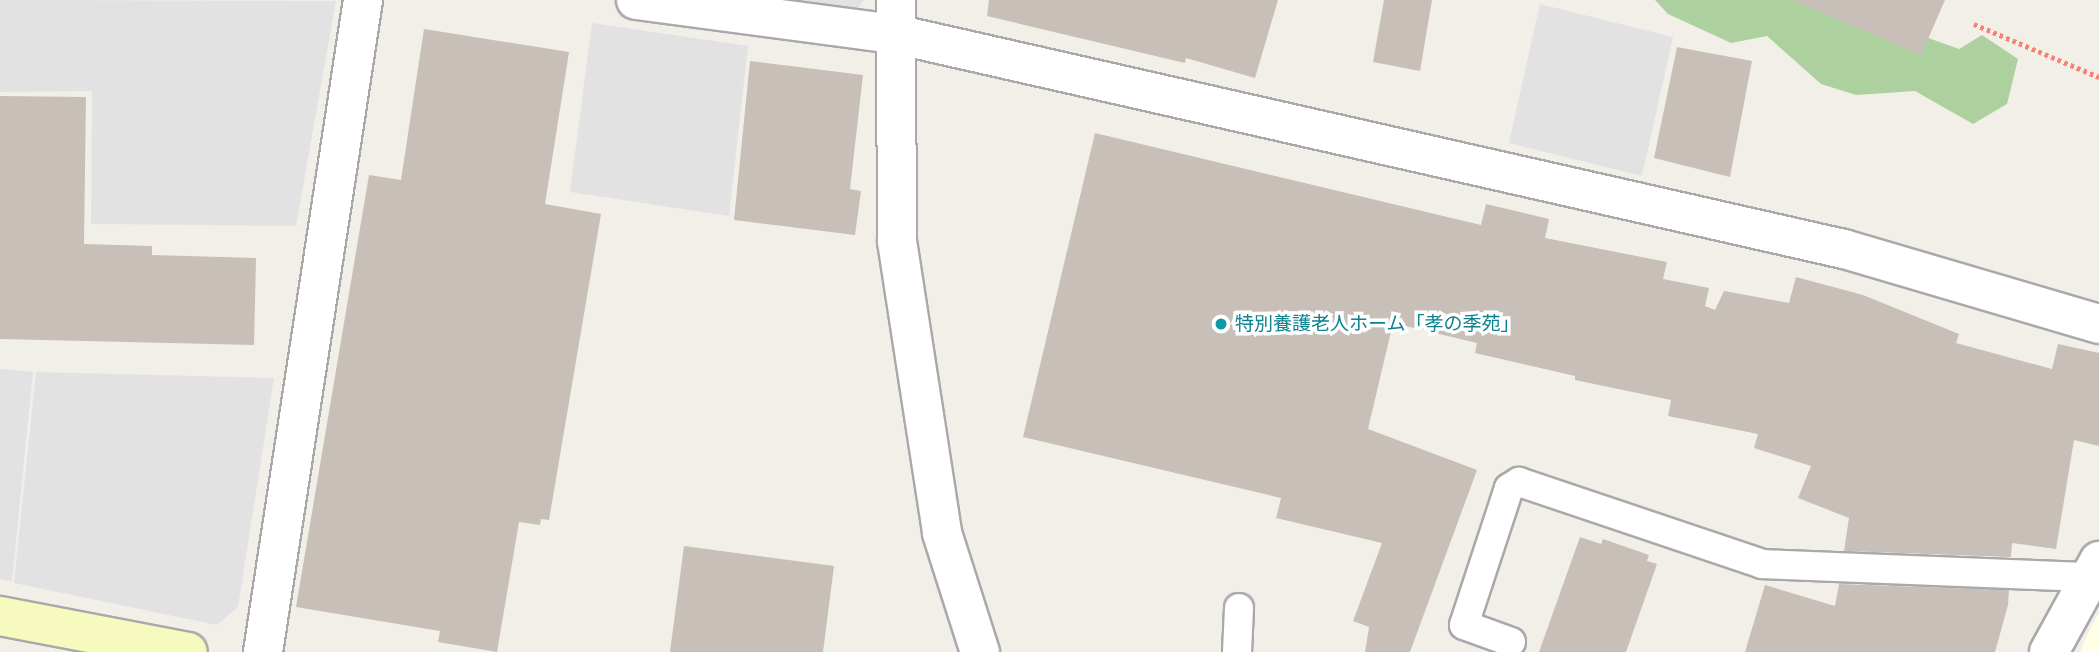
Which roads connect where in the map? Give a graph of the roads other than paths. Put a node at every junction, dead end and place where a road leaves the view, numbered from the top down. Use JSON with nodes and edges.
{"nodes":[{"id":1,"x":363,"y":0,"type":"edge"},
{"id":2,"x":636,"y":0,"type":"edge"},
{"id":3,"x":896,"y":17,"type":"edge"},
{"id":4,"x":2099,"y":324,"type":"edge"},
{"id":5,"x":2094,"y":569,"type":"edge"},
{"id":6,"x":1238,"y":608,"type":"dead end"},
{"id":7,"x":0,"y":617,"type":"edge"},
{"id":8,"x":1511,"y":642,"type":"dead end"},
{"id":9,"x":188,"y":652,"type":"edge"},
{"id":10,"x":263,"y":652,"type":"edge"},
{"id":11,"x":980,"y":652,"type":"edge"},
{"id":12,"x":1237,"y":652,"type":"edge"},
{"id":13,"x":2049,"y":652,"type":"edge"}],
"edges":[{"from":1,"to":10,"type":"street"},
{"from":2,"to":3,"type":"street"},
{"from":3,"to":4,"type":"street"},
{"from":3,"to":11,"type":"street"},
{"from":5,"to":8,"type":"lane"},
{"from":5,"to":13,"type":"street"},
{"from":6,"to":12,"type":"lane"},
{"from":7,"to":9,"type":"street"}]}
